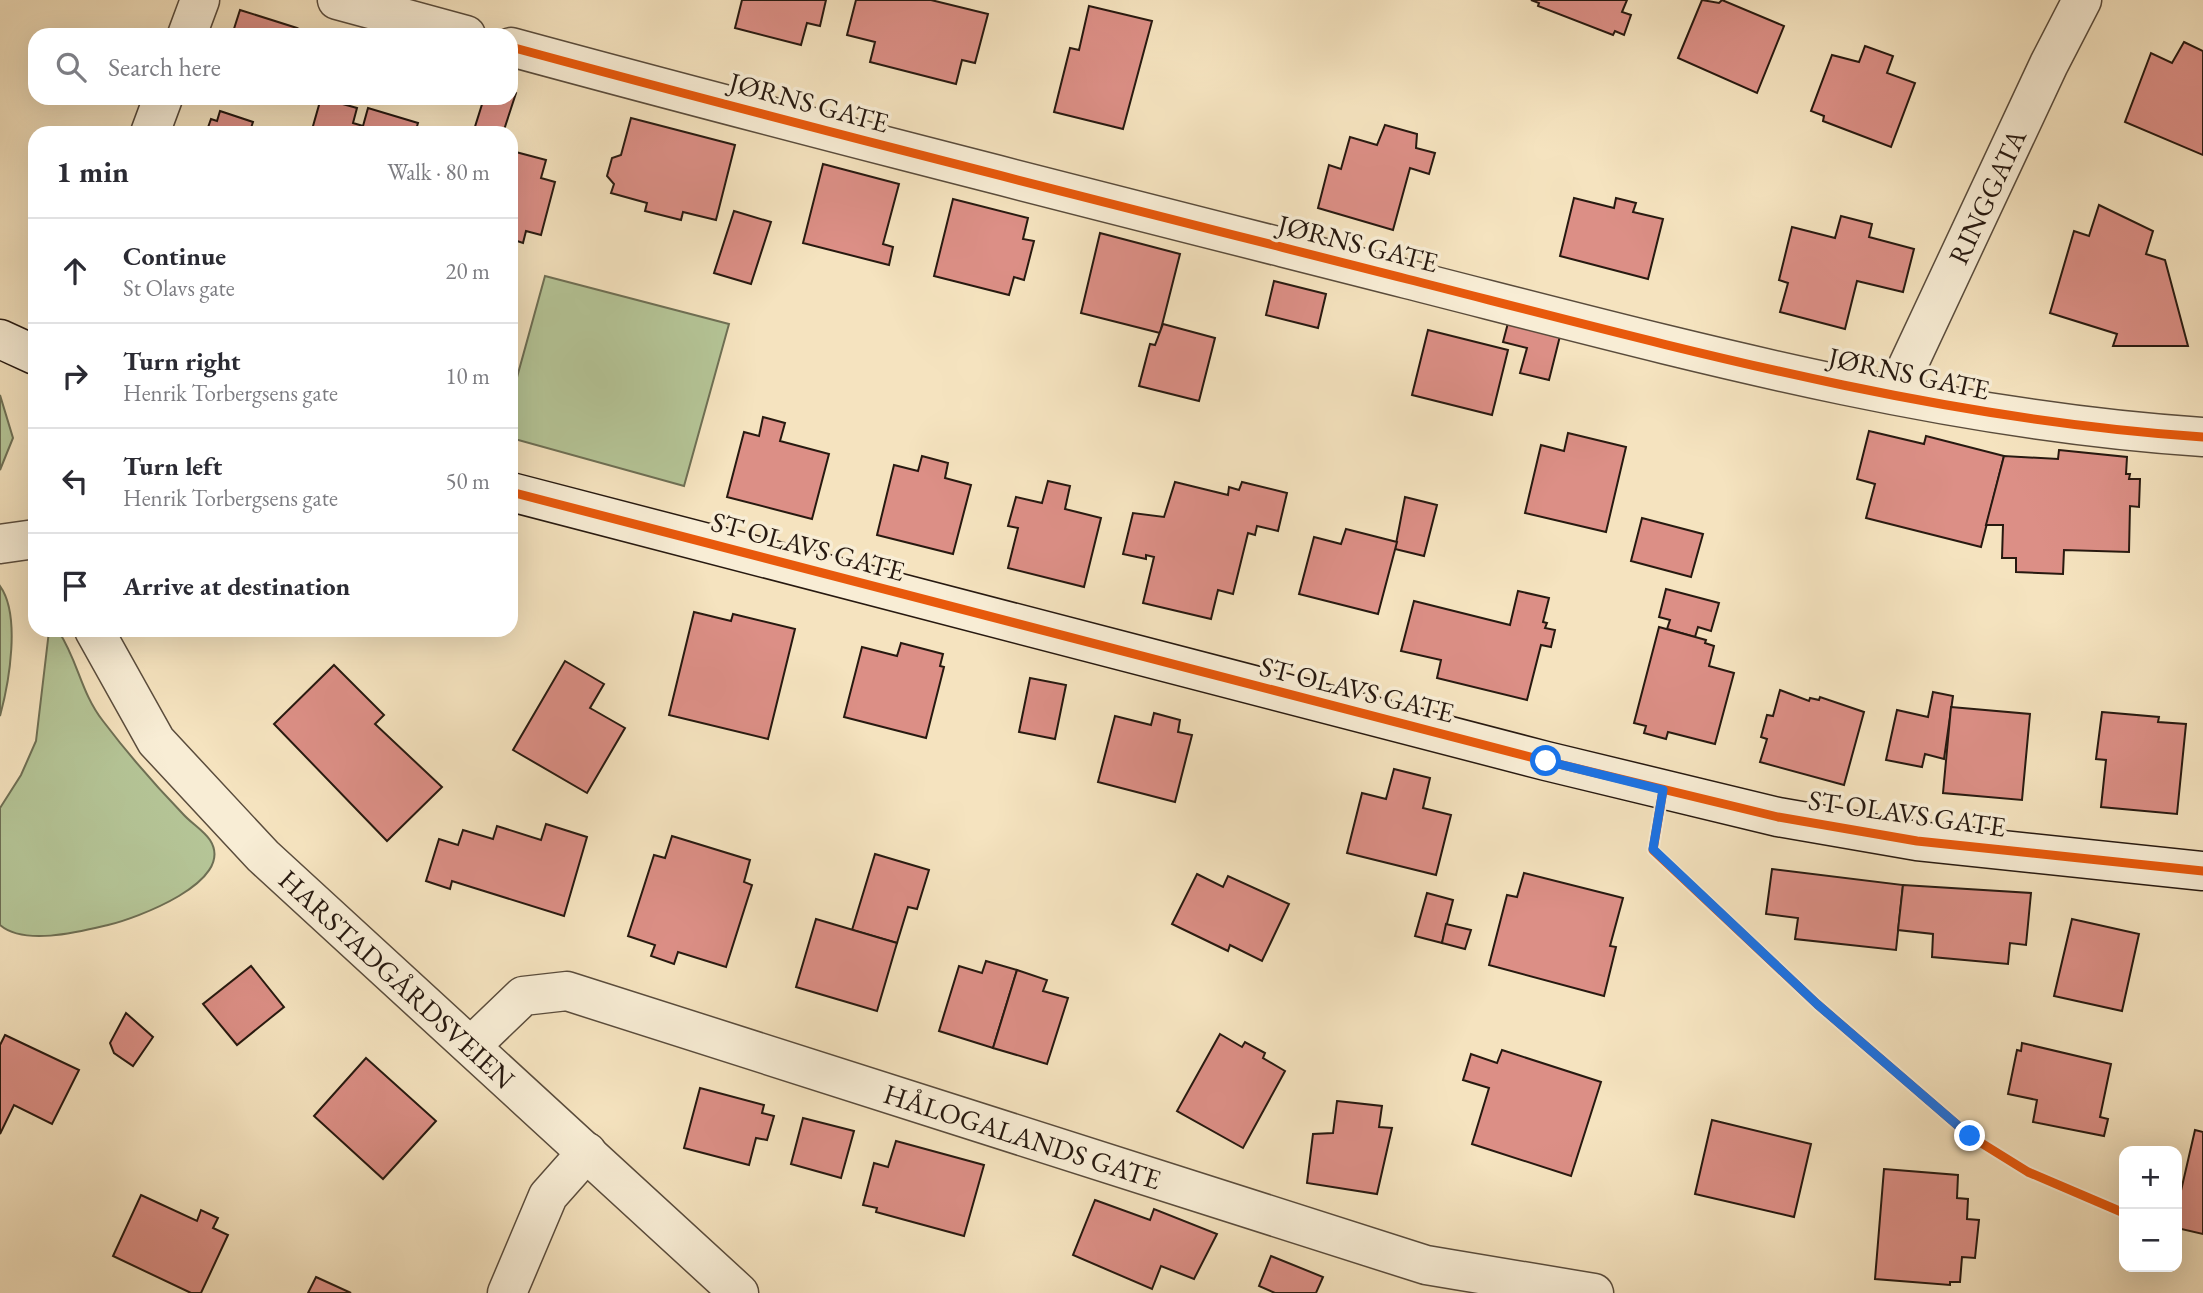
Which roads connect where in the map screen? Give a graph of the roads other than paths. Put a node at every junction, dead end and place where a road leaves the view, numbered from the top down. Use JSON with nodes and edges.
{"nodes":[{"id":1,"x":200,"y":0,"type":"edge"},
{"id":2,"x":337,"y":0,"type":"edge"},
{"id":3,"x":2082,"y":0,"type":"edge"},
{"id":4,"x":190,"y":28,"type":"edge"},
{"id":5,"x":440,"y":28,"type":"edge"},
{"id":6,"x":518,"y":49,"type":"edge"},
{"id":7,"x":160,"y":105,"type":"edge"},
{"id":8,"x":153,"y":126,"type":"edge"},
{"id":9,"x":0,"y":339,"type":"edge"},
{"id":10,"x":28,"y":352,"type":"edge"},
{"id":11,"x":1895,"y":393,"type":"junction"},
{"id":12,"x":2203,"y":437,"type":"edge"},
{"id":13,"x":518,"y":494,"type":"edge"},
{"id":14,"x":28,"y":540,"type":"edge"},
{"id":15,"x":0,"y":544,"type":"edge"},
{"id":16,"x":98,"y":637,"type":"edge"},
{"id":17,"x":2203,"y":871,"type":"edge"},
{"id":18,"x":472,"y":1045,"type":"junction"},
{"id":19,"x":587,"y":1152,"type":"junction"},
{"id":20,"x":506,"y":1293,"type":"edge"},
{"id":21,"x":739,"y":1293,"type":"edge"},
{"id":22,"x":1594,"y":1293,"type":"edge"}],
"edges":[{"from":1,"to":4,"type":"street"},
{"from":2,"to":5,"type":"street"},
{"from":3,"to":11,"type":"street","name":"RINGGATA"},
{"from":6,"to":11,"type":"street","name":"JØRNS GATE"},
{"from":7,"to":8,"type":"street"},
{"from":9,"to":10,"type":"street"},
{"from":11,"to":12,"type":"street","name":"JØRNS GATE"},
{"from":13,"to":17,"type":"street","name":"ST OLAVS GATE"},
{"from":14,"to":15,"type":"street"},
{"from":16,"to":18,"type":"street","name":"HARSTADGÅRDSVEIEN"},
{"from":18,"to":19,"type":"street","name":"HARSTADGÅRDSVEIEN"},
{"from":18,"to":22,"type":"street","name":"HÅLOGALANDS GATE"},
{"from":19,"to":20,"type":"street"},
{"from":19,"to":21,"type":"street","name":"HARSTADGÅRDSVEIEN"}]}
